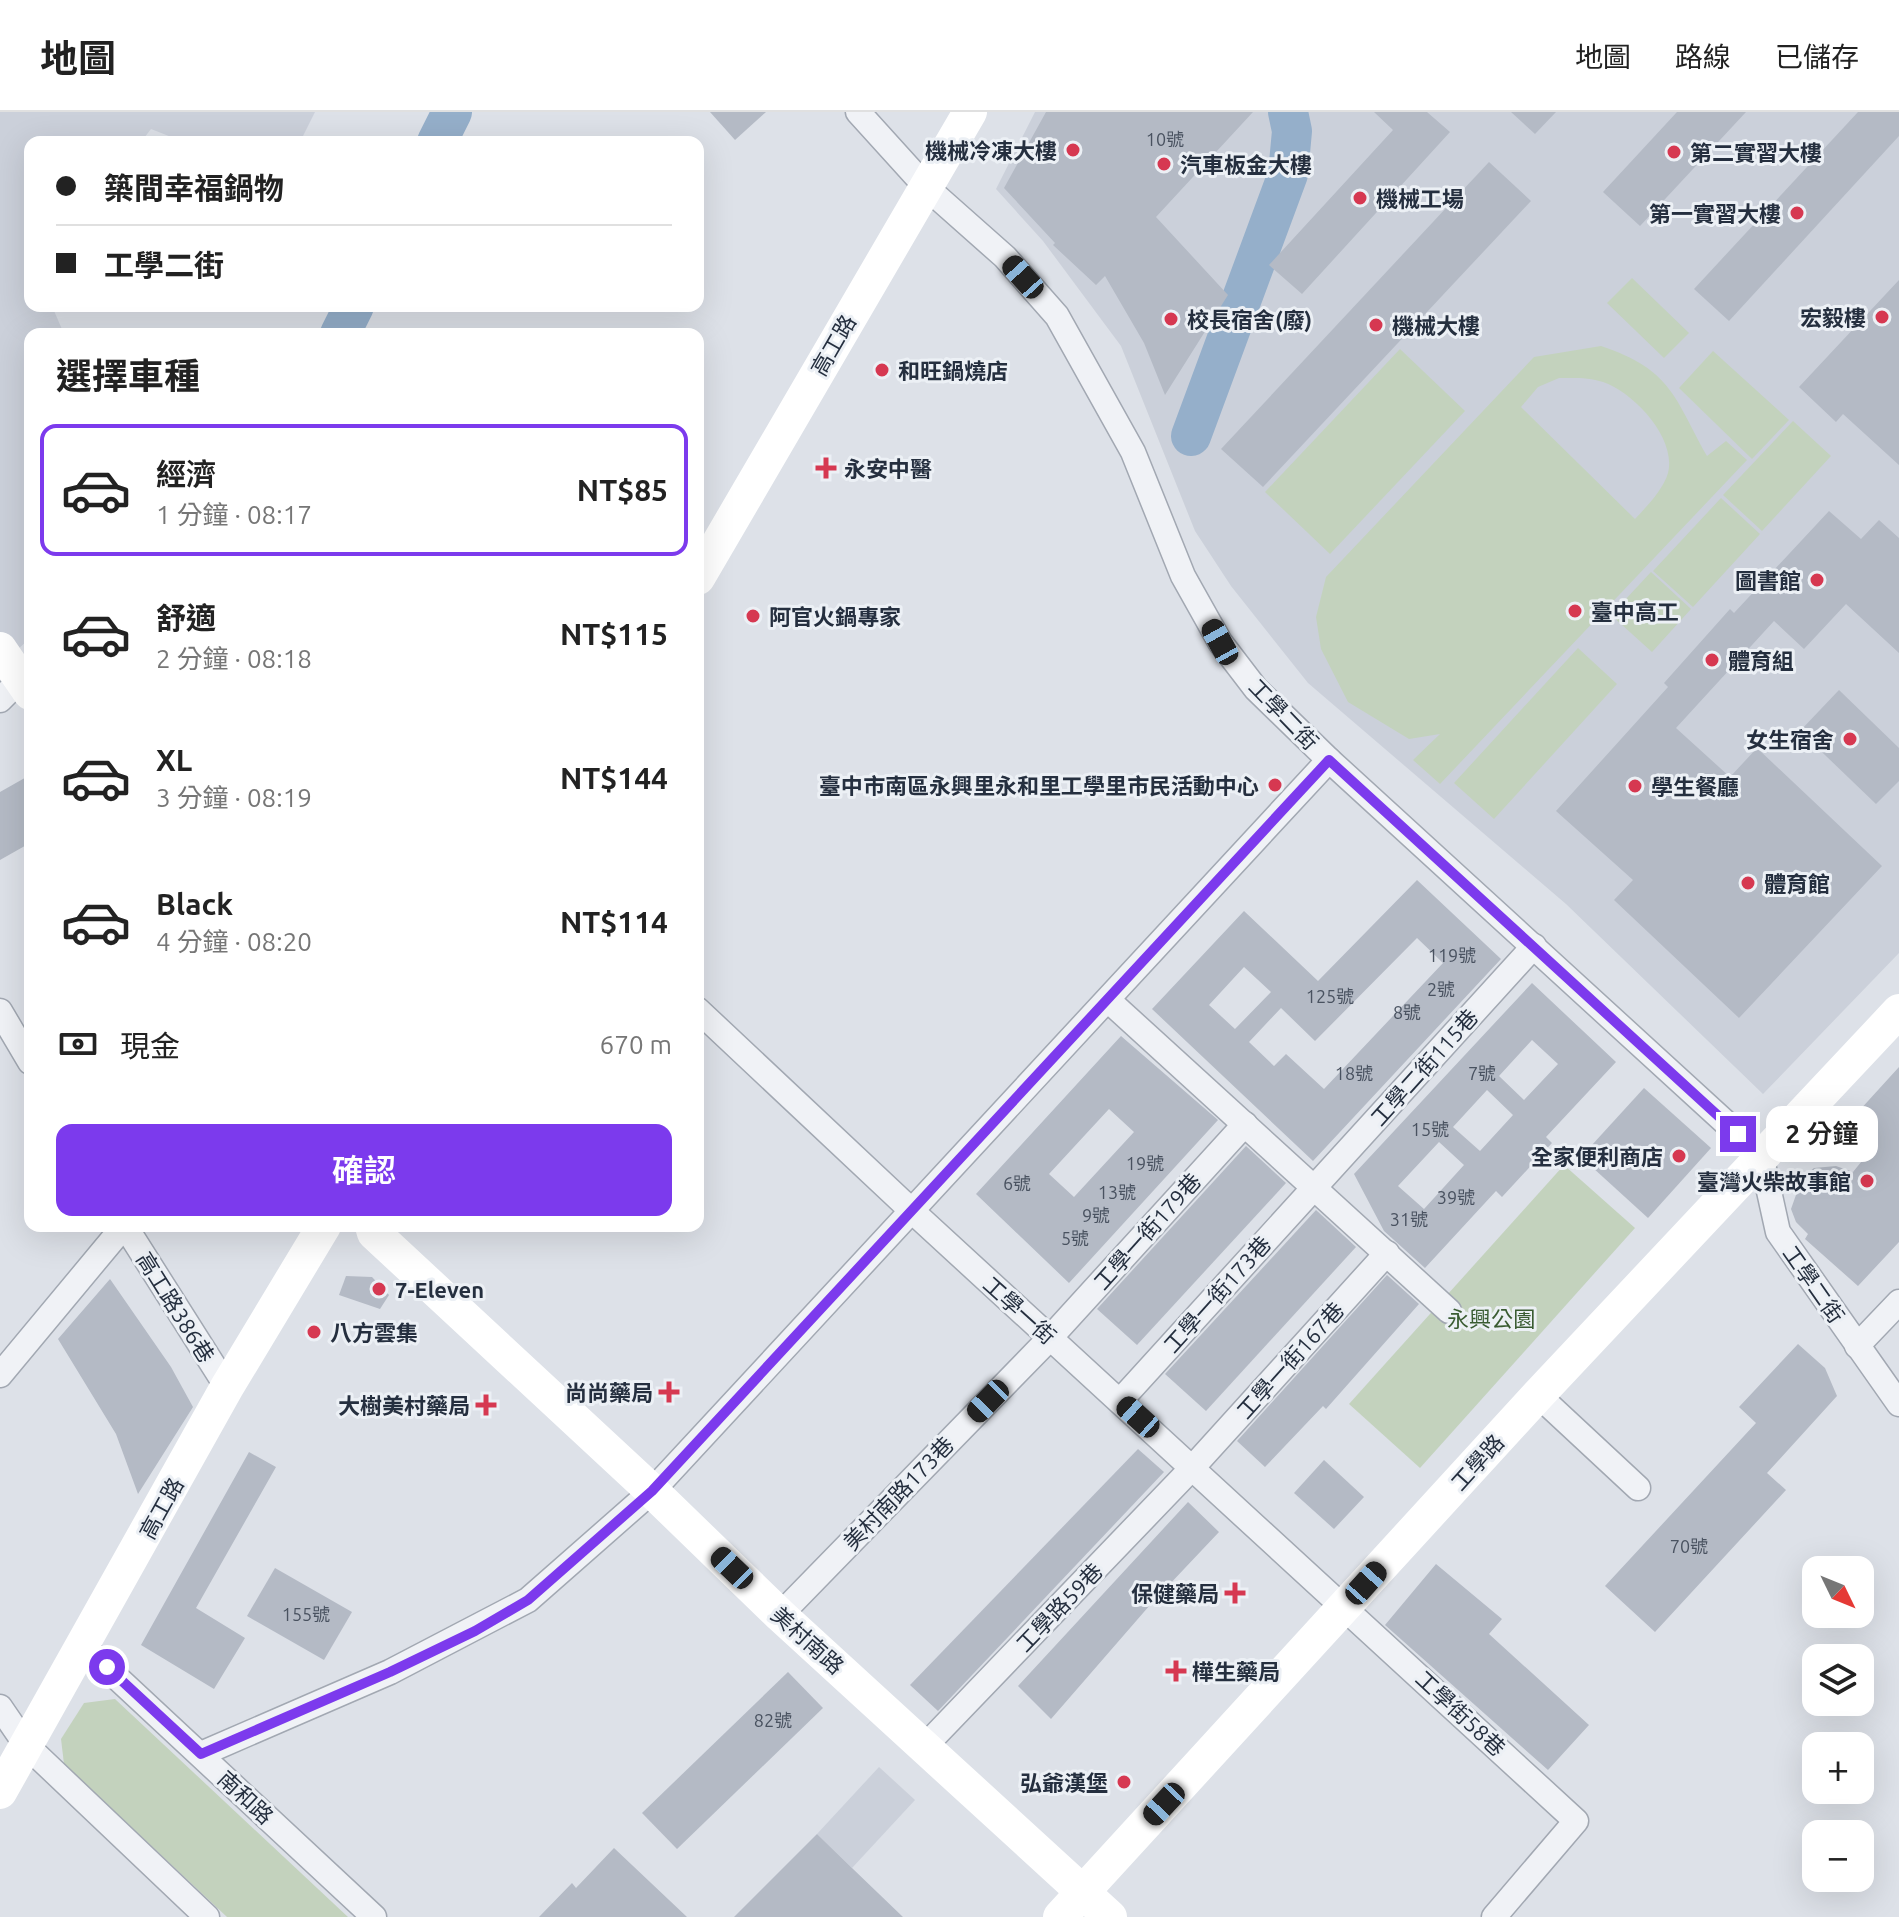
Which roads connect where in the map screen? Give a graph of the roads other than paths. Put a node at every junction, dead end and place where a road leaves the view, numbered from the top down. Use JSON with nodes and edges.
{"nodes":[{"id":1,"x":858,"y":112,"type":"edge"},
{"id":2,"x":970,"y":112,"type":"edge"},
{"id":3,"x":926,"y":187,"type":"junction"},
{"id":4,"x":704,"y":568,"type":"edge"},
{"id":5,"x":0,"y":649,"type":"edge"},
{"id":6,"x":17,"y":691,"type":"edge"},
{"id":7,"x":1329,"y":760,"type":"junction"},
{"id":8,"x":1534,"y":946,"type":"junction"},
{"id":9,"x":1108,"y":1000,"type":"junction"},
{"id":10,"x":704,"y":1016,"type":"edge"},
{"id":11,"x":1896,"y":1018,"type":"edge"},
{"id":12,"x":3,"y":1023,"type":"edge"},
{"id":13,"x":24,"y":1053,"type":"edge"},
{"id":14,"x":1245,"y":1124,"type":"junction"},
{"id":15,"x":1761,"y":1155,"type":"junction"},
{"id":16,"x":1314,"y":1187,"type":"junction"},
{"id":17,"x":912,"y":1211,"type":"junction"},
{"id":18,"x":119,"y":1232,"type":"edge"},
{"id":19,"x":128,"y":1232,"type":"edge"},
{"id":20,"x":320,"y":1232,"type":"edge"},
{"id":21,"x":374,"y":1232,"type":"edge"},
{"id":22,"x":1387,"y":1253,"type":"junction"},
{"id":23,"x":1899,"y":1302,"type":"edge"},
{"id":24,"x":1449,"y":1311,"type":"dead end"},
{"id":25,"x":1050,"y":1338,"type":"junction"},
{"id":26,"x":1857,"y":1346,"type":"junction"},
{"id":27,"x":0,"y":1375,"type":"edge"},
{"id":28,"x":227,"y":1387,"type":"junction"},
{"id":29,"x":1538,"y":1395,"type":"junction"},
{"id":30,"x":1120,"y":1401,"type":"junction"},
{"id":31,"x":1899,"y":1404,"type":"edge"},
{"id":32,"x":1193,"y":1467,"type":"junction"},
{"id":33,"x":1638,"y":1488,"type":"dead end"},
{"id":34,"x":652,"y":1491,"type":"junction"},
{"id":35,"x":1346,"y":1606,"type":"junction"},
{"id":36,"x":780,"y":1615,"type":"junction"},
{"id":37,"x":83,"y":1646,"type":"junction"},
{"id":38,"x":0,"y":1707,"type":"edge"},
{"id":39,"x":26,"y":1745,"type":"junction"},
{"id":40,"x":925,"y":1746,"type":"junction"},
{"id":41,"x":201,"y":1754,"type":"junction"},
{"id":42,"x":0,"y":1792,"type":"edge"},
{"id":43,"x":1083,"y":1892,"type":"junction"},
{"id":44,"x":207,"y":1917,"type":"edge"},
{"id":45,"x":374,"y":1917,"type":"edge"},
{"id":46,"x":1060,"y":1917,"type":"edge"},
{"id":47,"x":1110,"y":1917,"type":"edge"},
{"id":48,"x":1494,"y":1917,"type":"edge"}],
"edges":[{"from":1,"to":3,"type":"street","name":"工學二街"},
{"from":2,"to":3,"type":"street","name":"高工路"},
{"from":3,"to":4,"type":"street","name":"高工路"},
{"from":3,"to":7,"type":"street","name":"工學二街"},
{"from":5,"to":6,"type":"street"},
{"from":7,"to":8,"type":"street","name":"工學二街"},
{"from":7,"to":9,"type":"street"},
{"from":8,"to":15,"type":"street","name":"工學二街"},
{"from":8,"to":16,"type":"street","name":"工學二街115巷"},
{"from":9,"to":14,"type":"street"},
{"from":9,"to":17,"type":"street"},
{"from":10,"to":17,"type":"street","name":"工學一街"},
{"from":11,"to":15,"type":"street","name":"工學路"},
{"from":12,"to":13,"type":"street"},
{"from":14,"to":16,"type":"street"},
{"from":14,"to":25,"type":"street","name":"工學一街179巷"},
{"from":15,"to":26,"type":"street","name":"工學二街"},
{"from":15,"to":29,"type":"street","name":"工學路"},
{"from":16,"to":22,"type":"street"},
{"from":16,"to":30,"type":"street","name":"工學一街173巷"},
{"from":17,"to":25,"type":"street","name":"工學一街"},
{"from":17,"to":34,"type":"street"},
{"from":18,"to":27,"type":"street"},
{"from":19,"to":28,"type":"street","name":"高工路386巷"},
{"from":20,"to":28,"type":"street","name":"高工路"},
{"from":21,"to":34,"type":"street","name":"美村南路"},
{"from":22,"to":24,"type":"street"},
{"from":22,"to":32,"type":"street","name":"工學一街167巷"},
{"from":23,"to":26,"type":"street"},
{"from":25,"to":30,"type":"street","name":"工學一街"},
{"from":25,"to":36,"type":"street","name":"美村南路173巷"},
{"from":26,"to":31,"type":"street","name":"工學二街"},
{"from":28,"to":37,"type":"street","name":"高工路"},
{"from":29,"to":33,"type":"street"},
{"from":29,"to":35,"type":"street","name":"工學路"},
{"from":30,"to":32,"type":"street","name":"工學一街"},
{"from":32,"to":35,"type":"street","name":"工學一街"},
{"from":32,"to":40,"type":"street","name":"工學路59巷"},
{"from":34,"to":36,"type":"street","name":"美村南路"},
{"from":34,"to":41,"type":"street"},
{"from":35,"to":43,"type":"street","name":"工學路"},
{"from":35,"to":48,"type":"street","name":"工學街58巷"},
{"from":36,"to":40,"type":"street","name":"美村南路"},
{"from":37,"to":39,"type":"street","name":"高工路"},
{"from":37,"to":41,"type":"street","name":"南和路"},
{"from":38,"to":39,"type":"street"},
{"from":39,"to":42,"type":"street","name":"高工路"},
{"from":39,"to":44,"type":"street"},
{"from":40,"to":43,"type":"street","name":"美村南路"},
{"from":41,"to":45,"type":"street","name":"南和路"},
{"from":43,"to":46,"type":"street","name":"工學路"},
{"from":43,"to":47,"type":"street","name":"美村南路"}]}
